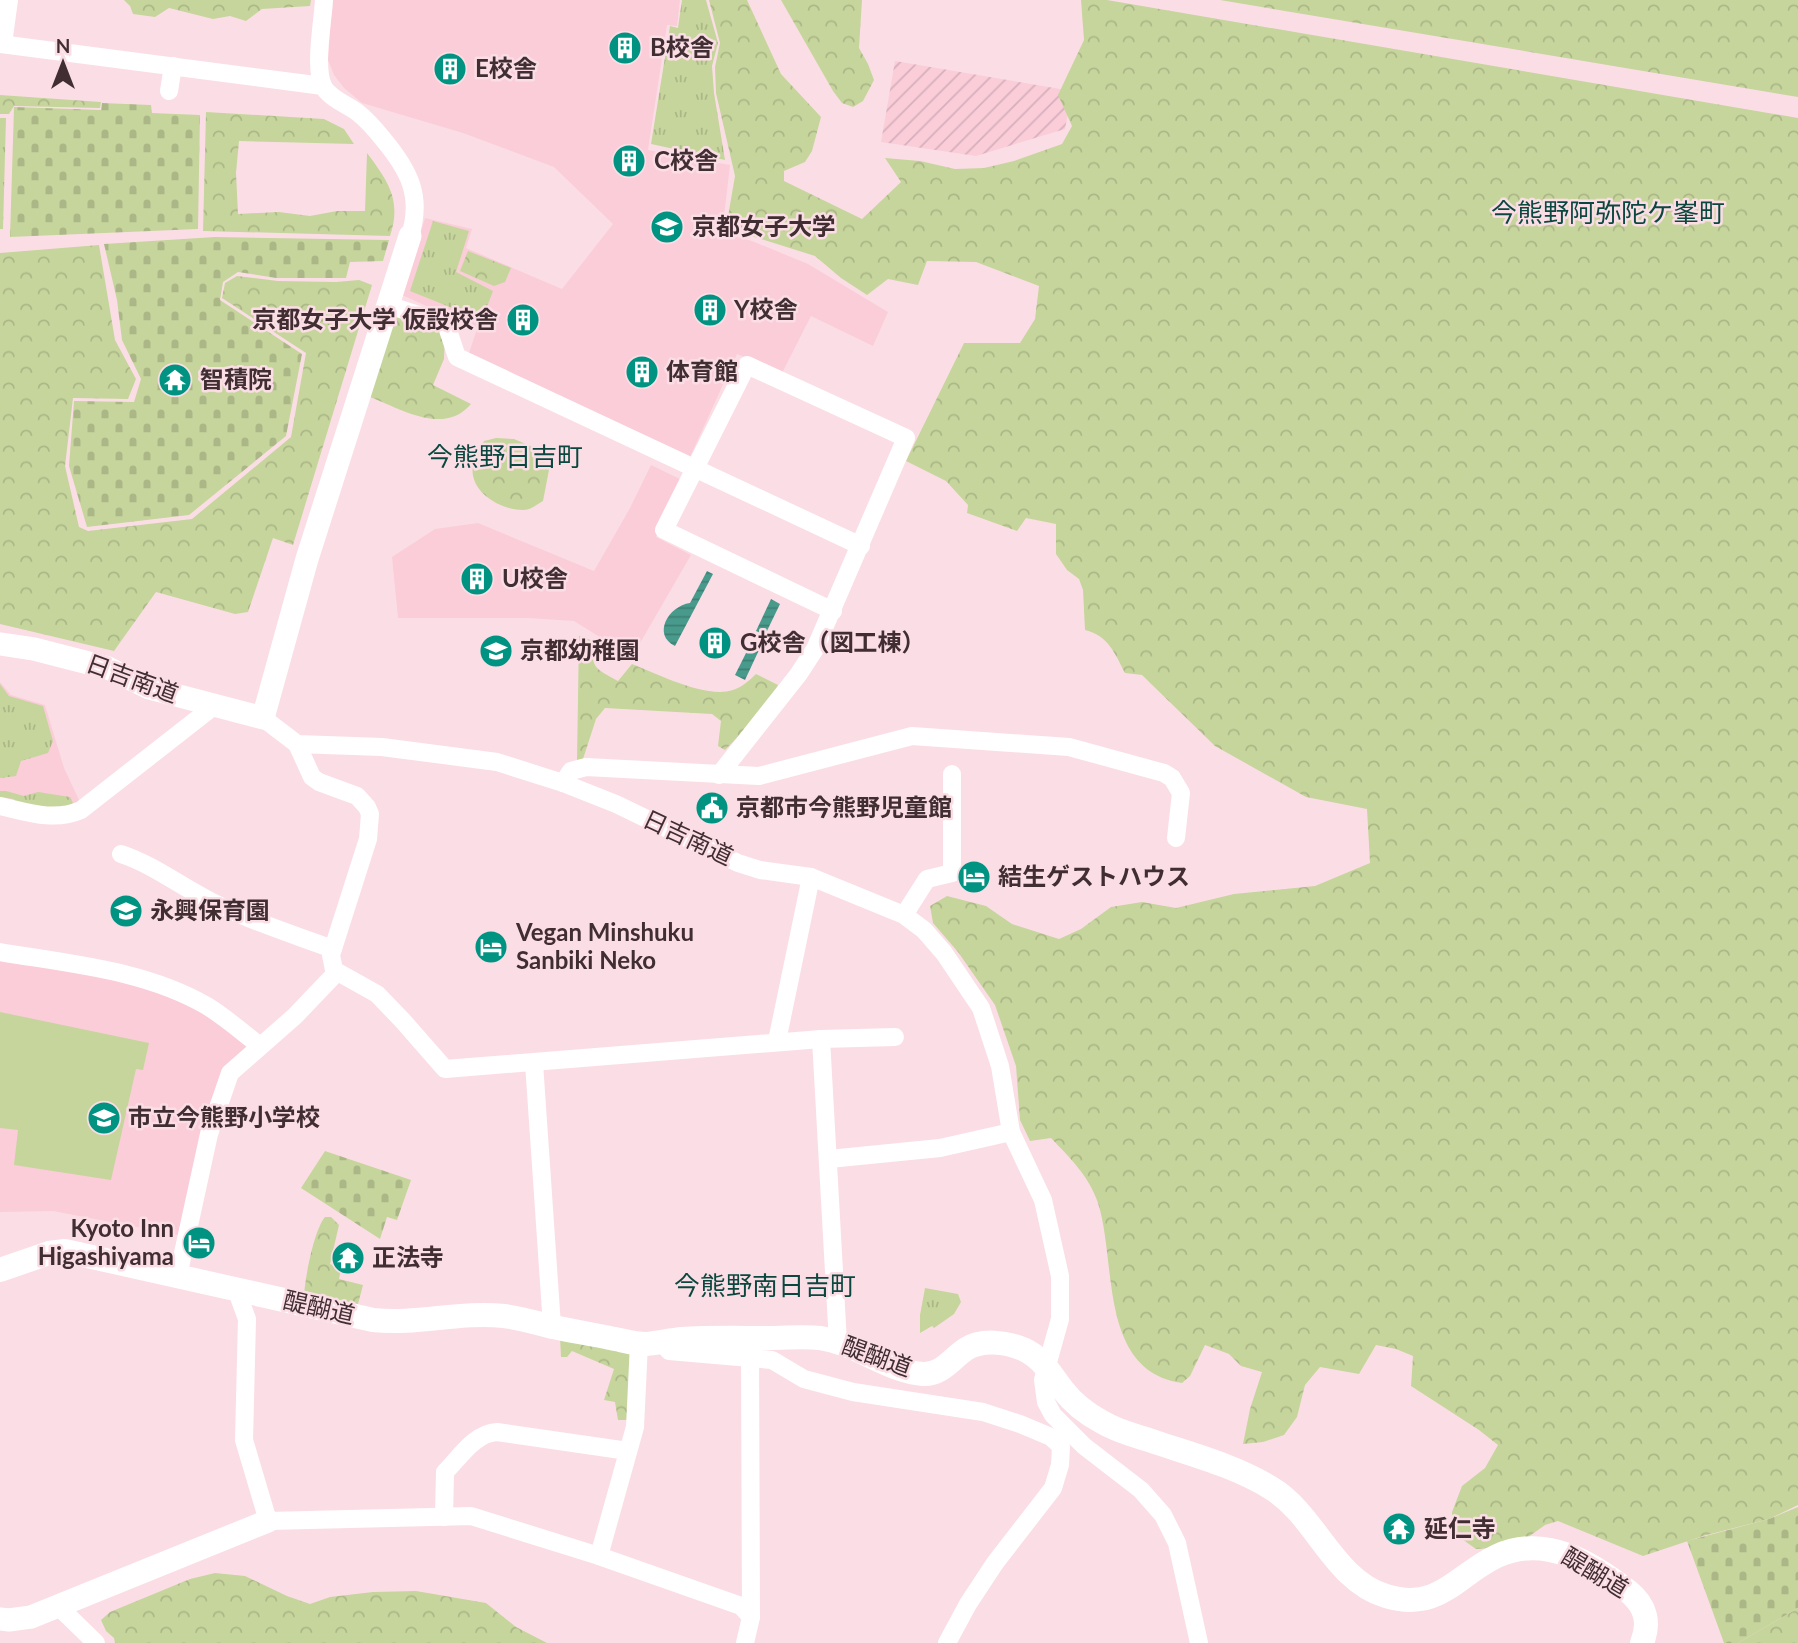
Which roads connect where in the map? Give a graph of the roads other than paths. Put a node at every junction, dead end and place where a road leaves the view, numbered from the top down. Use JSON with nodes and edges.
{"nodes":[{"id":1,"x":9,"y":0,"type":"edge"},
{"id":2,"x":324,"y":0,"type":"edge"},
{"id":3,"x":2,"y":44,"type":"edge"},
{"id":4,"x":173,"y":66,"type":"junction"},
{"id":5,"x":323,"y":86,"type":"junction"},
{"id":6,"x":169,"y":91,"type":"dead end"},
{"id":7,"x":410,"y":236,"type":"joint"},
{"id":8,"x":388,"y":305,"type":"junction"},
{"id":9,"x":695,"y":468,"type":"junction"},
{"id":10,"x":861,"y":546,"type":"junction"},
{"id":11,"x":833,"y":611,"type":"junction"},
{"id":12,"x":0,"y":644,"type":"edge"},
{"id":13,"x":214,"y":706,"type":"junction"},
{"id":14,"x":263,"y":718,"type":"junction"},
{"id":15,"x":297,"y":744,"type":"junction"},
{"id":16,"x":952,"y":774,"type":"dead end"},
{"id":17,"x":719,"y":775,"type":"junction"},
{"id":18,"x":563,"y":783,"type":"junction"},
{"id":19,"x":0,"y":806,"type":"edge"},
{"id":20,"x":1176,"y":838,"type":"dead end"},
{"id":21,"x":121,"y":853,"type":"dead end"},
{"id":22,"x":811,"y":877,"type":"junction"},
{"id":23,"x":904,"y":915,"type":"junction"},
{"id":24,"x":333,"y":949,"type":"junction"},
{"id":25,"x":0,"y":952,"type":"edge"},
{"id":26,"x":337,"y":972,"type":"junction"},
{"id":27,"x":895,"y":1037,"type":"dead end"},
{"id":28,"x":821,"y":1039,"type":"junction"},
{"id":29,"x":777,"y":1041,"type":"junction"},
{"id":30,"x":259,"y":1045,"type":"junction"},
{"id":31,"x":534,"y":1063,"type":"junction"},
{"id":32,"x":1011,"y":1132,"type":"junction"},
{"id":33,"x":829,"y":1159,"type":"junction"},
{"id":34,"x":0,"y":1270,"type":"edge"},
{"id":35,"x":178,"y":1276,"type":"junction"},
{"id":36,"x":242,"y":1290,"type":"junction"},
{"id":37,"x":551,"y":1326,"type":"junction"},
{"id":38,"x":650,"y":1343,"type":"junction"},
{"id":39,"x":838,"y":1343,"type":"junction"},
{"id":40,"x":750,"y":1357,"type":"junction"},
{"id":41,"x":1046,"y":1366,"type":"junction"},
{"id":42,"x":628,"y":1451,"type":"junction"},
{"id":43,"x":444,"y":1517,"type":"junction"},
{"id":44,"x":268,"y":1521,"type":"junction"},
{"id":45,"x":599,"y":1556,"type":"junction"},
{"id":46,"x":58,"y":1606,"type":"junction"},
{"id":47,"x":751,"y":1616,"type":"junction"},
{"id":48,"x":0,"y":1619,"type":"edge"},
{"id":49,"x":96,"y":1643,"type":"edge"},
{"id":50,"x":745,"y":1643,"type":"edge"},
{"id":51,"x":947,"y":1643,"type":"edge"},
{"id":52,"x":1199,"y":1643,"type":"edge"},
{"id":53,"x":1642,"y":1643,"type":"edge"}],
"edges":[{"from":1,"to":3,"type":"street"},
{"from":2,"to":5,"type":"street"},
{"from":3,"to":4,"type":"street"},
{"from":4,"to":5,"type":"street"},
{"from":4,"to":6,"type":"street"},
{"from":5,"to":7,"type":"street"},
{"from":7,"to":8,"type":"street"},
{"from":8,"to":9,"type":"street"},
{"from":8,"to":14,"type":"street"},
{"from":9,"to":10,"type":"street"},
{"from":9,"to":10,"type":"street"},
{"from":9,"to":11,"type":"street"},
{"from":10,"to":11,"type":"street"},
{"from":11,"to":17,"type":"street"},
{"from":12,"to":13,"type":"street","name":"日吉南道"},
{"from":13,"to":14,"type":"street","name":"日吉南道"},
{"from":13,"to":19,"type":"street"},
{"from":14,"to":15,"type":"street","name":"日吉南道"},
{"from":15,"to":18,"type":"street","name":"日吉南道"},
{"from":15,"to":24,"type":"street"},
{"from":16,"to":23,"type":"street"},
{"from":17,"to":18,"type":"street"},
{"from":17,"to":20,"type":"street"},
{"from":18,"to":22,"type":"street","name":"日吉南道"},
{"from":21,"to":24,"type":"street"},
{"from":22,"to":23,"type":"street","name":"日吉南道"},
{"from":22,"to":29,"type":"street"},
{"from":23,"to":32,"type":"street","name":"日吉南道"},
{"from":24,"to":26,"type":"street"},
{"from":25,"to":30,"type":"street"},
{"from":26,"to":30,"type":"street"},
{"from":26,"to":31,"type":"street"},
{"from":27,"to":28,"type":"street"},
{"from":28,"to":29,"type":"street"},
{"from":28,"to":33,"type":"street"},
{"from":29,"to":31,"type":"street"},
{"from":30,"to":35,"type":"street"},
{"from":31,"to":37,"type":"street"},
{"from":32,"to":33,"type":"street"},
{"from":32,"to":41,"type":"street","name":"日吉南道"},
{"from":33,"to":39,"type":"street"},
{"from":34,"to":35,"type":"main road","name":"醍醐道"},
{"from":35,"to":36,"type":"main road","name":"醍醐道"},
{"from":36,"to":37,"type":"main road","name":"醍醐道"},
{"from":36,"to":44,"type":"street"},
{"from":37,"to":38,"type":"main road","name":"醍醐道"},
{"from":38,"to":39,"type":"main road","name":"醍醐道"},
{"from":38,"to":40,"type":"street"},
{"from":38,"to":42,"type":"street"},
{"from":39,"to":41,"type":"main road","name":"醍醐道"},
{"from":40,"to":47,"type":"street"},
{"from":40,"to":51,"type":"street"},
{"from":41,"to":52,"type":"street","name":"日吉南道"},
{"from":41,"to":53,"type":"main road","name":"醍醐道"},
{"from":42,"to":43,"type":"street"},
{"from":42,"to":45,"type":"street"},
{"from":43,"to":44,"type":"street"},
{"from":43,"to":45,"type":"street"},
{"from":44,"to":46,"type":"street"},
{"from":45,"to":47,"type":"street"},
{"from":46,"to":48,"type":"street"},
{"from":46,"to":49,"type":"street"},
{"from":47,"to":50,"type":"street"}]}
